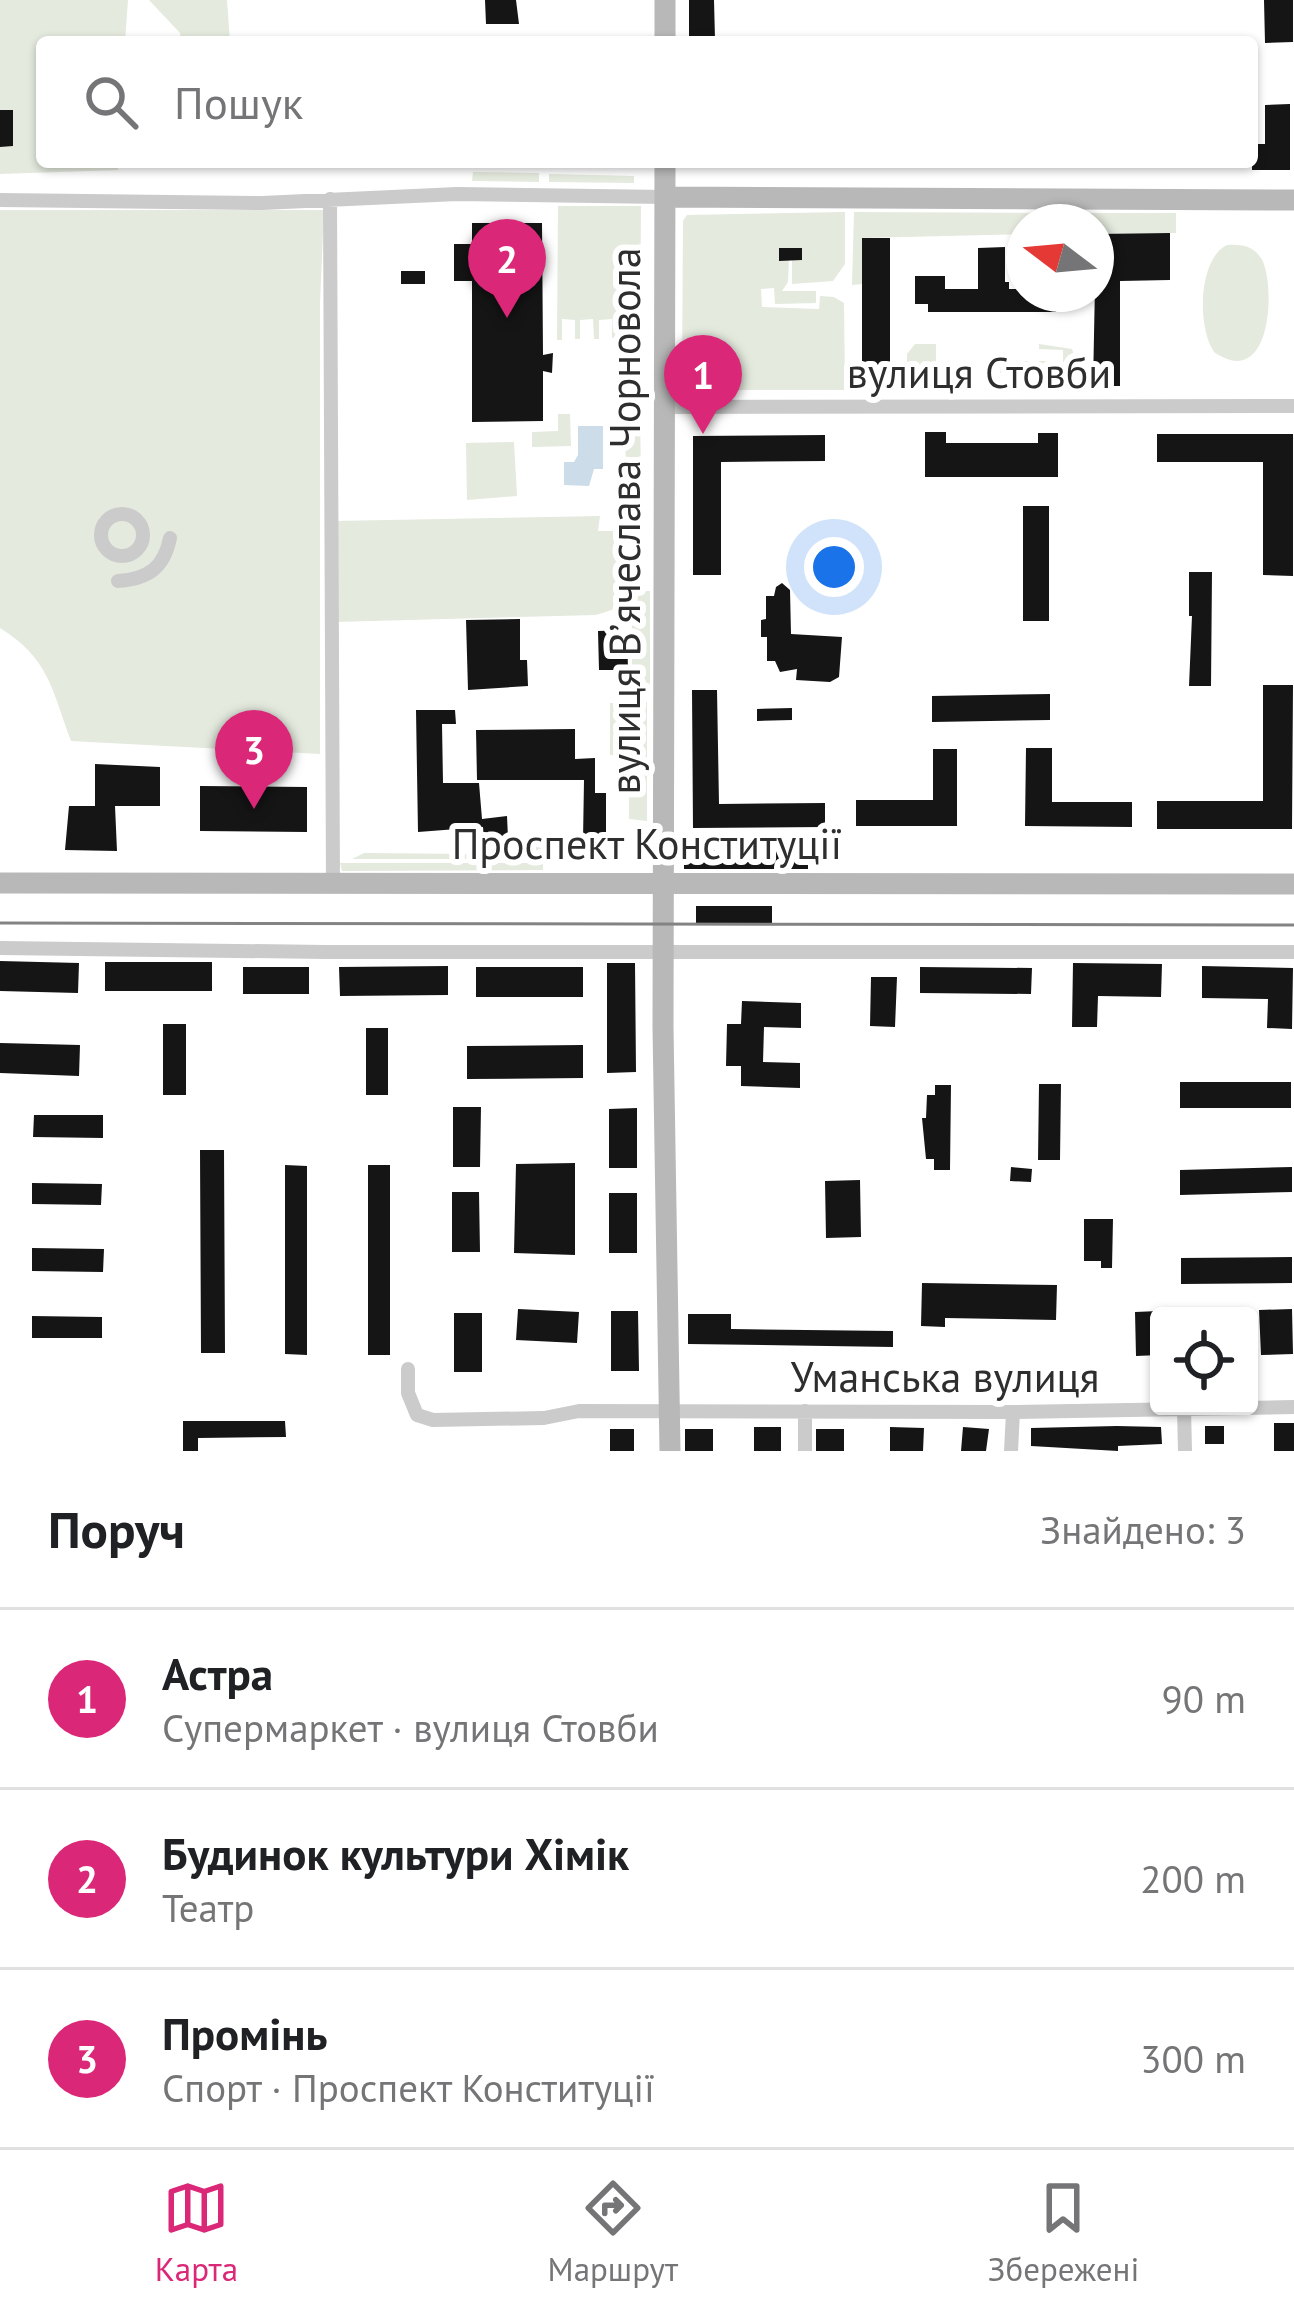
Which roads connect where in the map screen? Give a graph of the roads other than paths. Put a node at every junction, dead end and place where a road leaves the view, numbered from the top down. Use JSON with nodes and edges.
{"nodes":[{"id":1,"x":665,"y":0,"type":"edge"},
{"id":2,"x":665,"y":36,"type":"edge"},
{"id":3,"x":665,"y":168,"type":"edge"},
{"id":4,"x":666,"y":197,"type":"junction"},
{"id":5,"x":0,"y":200,"type":"edge"},
{"id":6,"x":330,"y":200,"type":"junction"},
{"id":7,"x":1294,"y":200,"type":"edge"},
{"id":8,"x":1294,"y":406,"type":"edge"},
{"id":9,"x":665,"y":407,"type":"junction"},
{"id":10,"x":170,"y":538,"type":"dead end"},
{"id":11,"x":118,"y":580,"type":"dead end"},
{"id":12,"x":0,"y":883,"type":"edge"},
{"id":13,"x":663,"y":884,"type":"junction"},
{"id":14,"x":1294,"y":884,"type":"edge"},
{"id":15,"x":333,"y":885,"type":"junction"},
{"id":16,"x":0,"y":948,"type":"edge"},
{"id":17,"x":664,"y":951,"type":"junction"},
{"id":18,"x":1294,"y":952,"type":"edge"},
{"id":19,"x":408,"y":1369,"type":"dead end"},
{"id":20,"x":1258,"y":1407,"type":"edge"},
{"id":21,"x":1294,"y":1407,"type":"edge"},
{"id":22,"x":1150,"y":1409,"type":"edge"},
{"id":23,"x":806,"y":1411,"type":"junction"},
{"id":24,"x":1013,"y":1412,"type":"junction"},
{"id":25,"x":669,"y":1413,"type":"junction"},
{"id":26,"x":1184,"y":1415,"type":"edge"},
{"id":27,"x":670,"y":1451,"type":"edge"},
{"id":28,"x":805,"y":1451,"type":"edge"},
{"id":29,"x":1011,"y":1451,"type":"edge"},
{"id":30,"x":1185,"y":1451,"type":"edge"}],
"edges":[{"from":1,"to":2,"type":"street"},
{"from":3,"to":4,"type":"street","name":"вулиця Вʼячеслава Чорновола"},
{"from":4,"to":6,"type":"street"},
{"from":4,"to":7,"type":"street"},
{"from":4,"to":9,"type":"street","name":"вулиця Вʼячеслава Чорновола"},
{"from":5,"to":6,"type":"street"},
{"from":6,"to":15,"type":"street"},
{"from":8,"to":9,"type":"street","name":"вулиця Стовби"},
{"from":9,"to":13,"type":"street","name":"вулиця Вʼячеслава Чорновола"},
{"from":10,"to":11,"type":"street"},
{"from":12,"to":15,"type":"street","name":"Проспект Конституції"},
{"from":13,"to":14,"type":"street","name":"Проспект Конституції"},
{"from":13,"to":15,"type":"street","name":"Проспект Конституції"},
{"from":13,"to":17,"type":"street","name":"вулиця Вʼячеслава Чорновола"},
{"from":16,"to":17,"type":"street"},
{"from":17,"to":18,"type":"street"},
{"from":17,"to":25,"type":"street"},
{"from":19,"to":25,"type":"street","name":"Уманська вулиця"},
{"from":20,"to":21,"type":"street","name":"Уманська вулиця"},
{"from":22,"to":24,"type":"street","name":"Уманська вулиця"},
{"from":23,"to":24,"type":"street","name":"Уманська вулиця"},
{"from":23,"to":25,"type":"street","name":"Уманська вулиця"},
{"from":23,"to":28,"type":"street"},
{"from":24,"to":29,"type":"street"},
{"from":25,"to":27,"type":"street"},
{"from":26,"to":30,"type":"street"}]}
